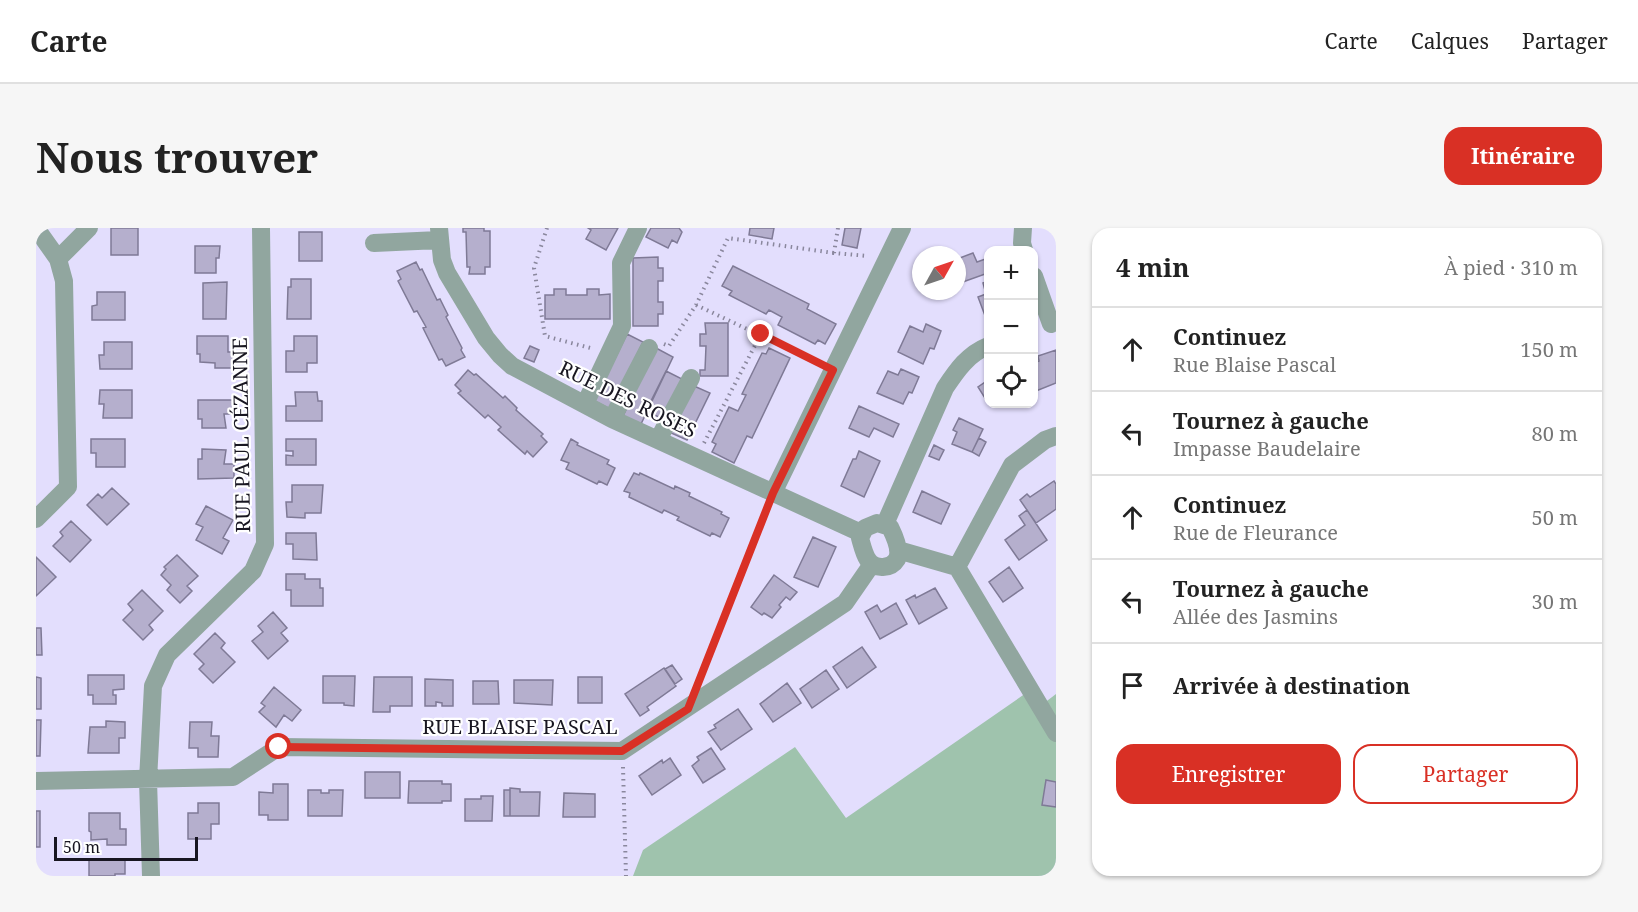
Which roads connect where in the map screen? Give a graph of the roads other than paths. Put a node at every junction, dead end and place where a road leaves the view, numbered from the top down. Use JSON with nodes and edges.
{"nodes":[{"id":1,"x":36,"y":228,"type":"edge"},
{"id":2,"x":89,"y":228,"type":"edge"},
{"id":3,"x":261,"y":228,"type":"edge"},
{"id":4,"x":638,"y":228,"type":"edge"},
{"id":5,"x":902,"y":228,"type":"edge"},
{"id":6,"x":1023,"y":228,"type":"edge"},
{"id":7,"x":439,"y":234,"type":"edge"},
{"id":8,"x":374,"y":243,"type":"dead end"},
{"id":9,"x":1023,"y":246,"type":"edge"},
{"id":10,"x":58,"y":259,"type":"junction"},
{"id":11,"x":1038,"y":291,"type":"edge"},
{"id":12,"x":1047,"y":325,"type":"edge"},
{"id":13,"x":654,"y":345,"type":"road end"},
{"id":14,"x":984,"y":348,"type":"edge"},
{"id":15,"x":691,"y":378,"type":"dead end"},
{"id":16,"x":585,"y":404,"type":"junction"},
{"id":17,"x":612,"y":419,"type":"junction"},
{"id":18,"x":1056,"y":436,"type":"edge"},
{"id":19,"x":658,"y":440,"type":"junction"},
{"id":20,"x":773,"y":493,"type":"junction"},
{"id":21,"x":36,"y":519,"type":"edge"},
{"id":22,"x":885,"y":524,"type":"junction"},
{"id":23,"x":861,"y":533,"type":"junction"},
{"id":24,"x":898,"y":550,"type":"junction"},
{"id":25,"x":872,"y":564,"type":"junction"},
{"id":26,"x":957,"y":567,"type":"junction"},
{"id":27,"x":1056,"y":733,"type":"edge"},
{"id":28,"x":148,"y":780,"type":"junction"},
{"id":29,"x":36,"y":781,"type":"edge"},
{"id":30,"x":151,"y":876,"type":"edge"}],
"edges":[{"from":1,"to":10,"type":"street"},
{"from":2,"to":10,"type":"street"},
{"from":3,"to":28,"type":"street","name":"RUE PAUL CÉZANNE"},
{"from":4,"to":16,"type":"street"},
{"from":5,"to":20,"type":"street"},
{"from":6,"to":9,"type":"street"},
{"from":7,"to":8,"type":"street","name":"RUE DES ROSES"},
{"from":7,"to":16,"type":"street","name":"RUE DES ROSES"},
{"from":10,"to":21,"type":"street"},
{"from":11,"to":12,"type":"street"},
{"from":13,"to":17,"type":"street"},
{"from":14,"to":22,"type":"street"},
{"from":15,"to":19,"type":"street"},
{"from":16,"to":17,"type":"street","name":"RUE DES ROSES"},
{"from":17,"to":19,"type":"street","name":"RUE DES ROSES"},
{"from":18,"to":26,"type":"street"},
{"from":19,"to":20,"type":"street","name":"RUE DES ROSES"},
{"from":20,"to":23,"type":"street","name":"RUE DES ROSES"},
{"from":22,"to":23,"type":"street"},
{"from":22,"to":24,"type":"street"},
{"from":23,"to":25,"type":"street"},
{"from":24,"to":25,"type":"street"},
{"from":24,"to":26,"type":"street"},
{"from":25,"to":28,"type":"street","name":"RUE BLAISE PASCAL"},
{"from":26,"to":27,"type":"street"},
{"from":28,"to":29,"type":"street","name":"RUE BLAISE PASCAL"},
{"from":28,"to":30,"type":"street","name":"RUE PAUL CÉZANNE"}]}
